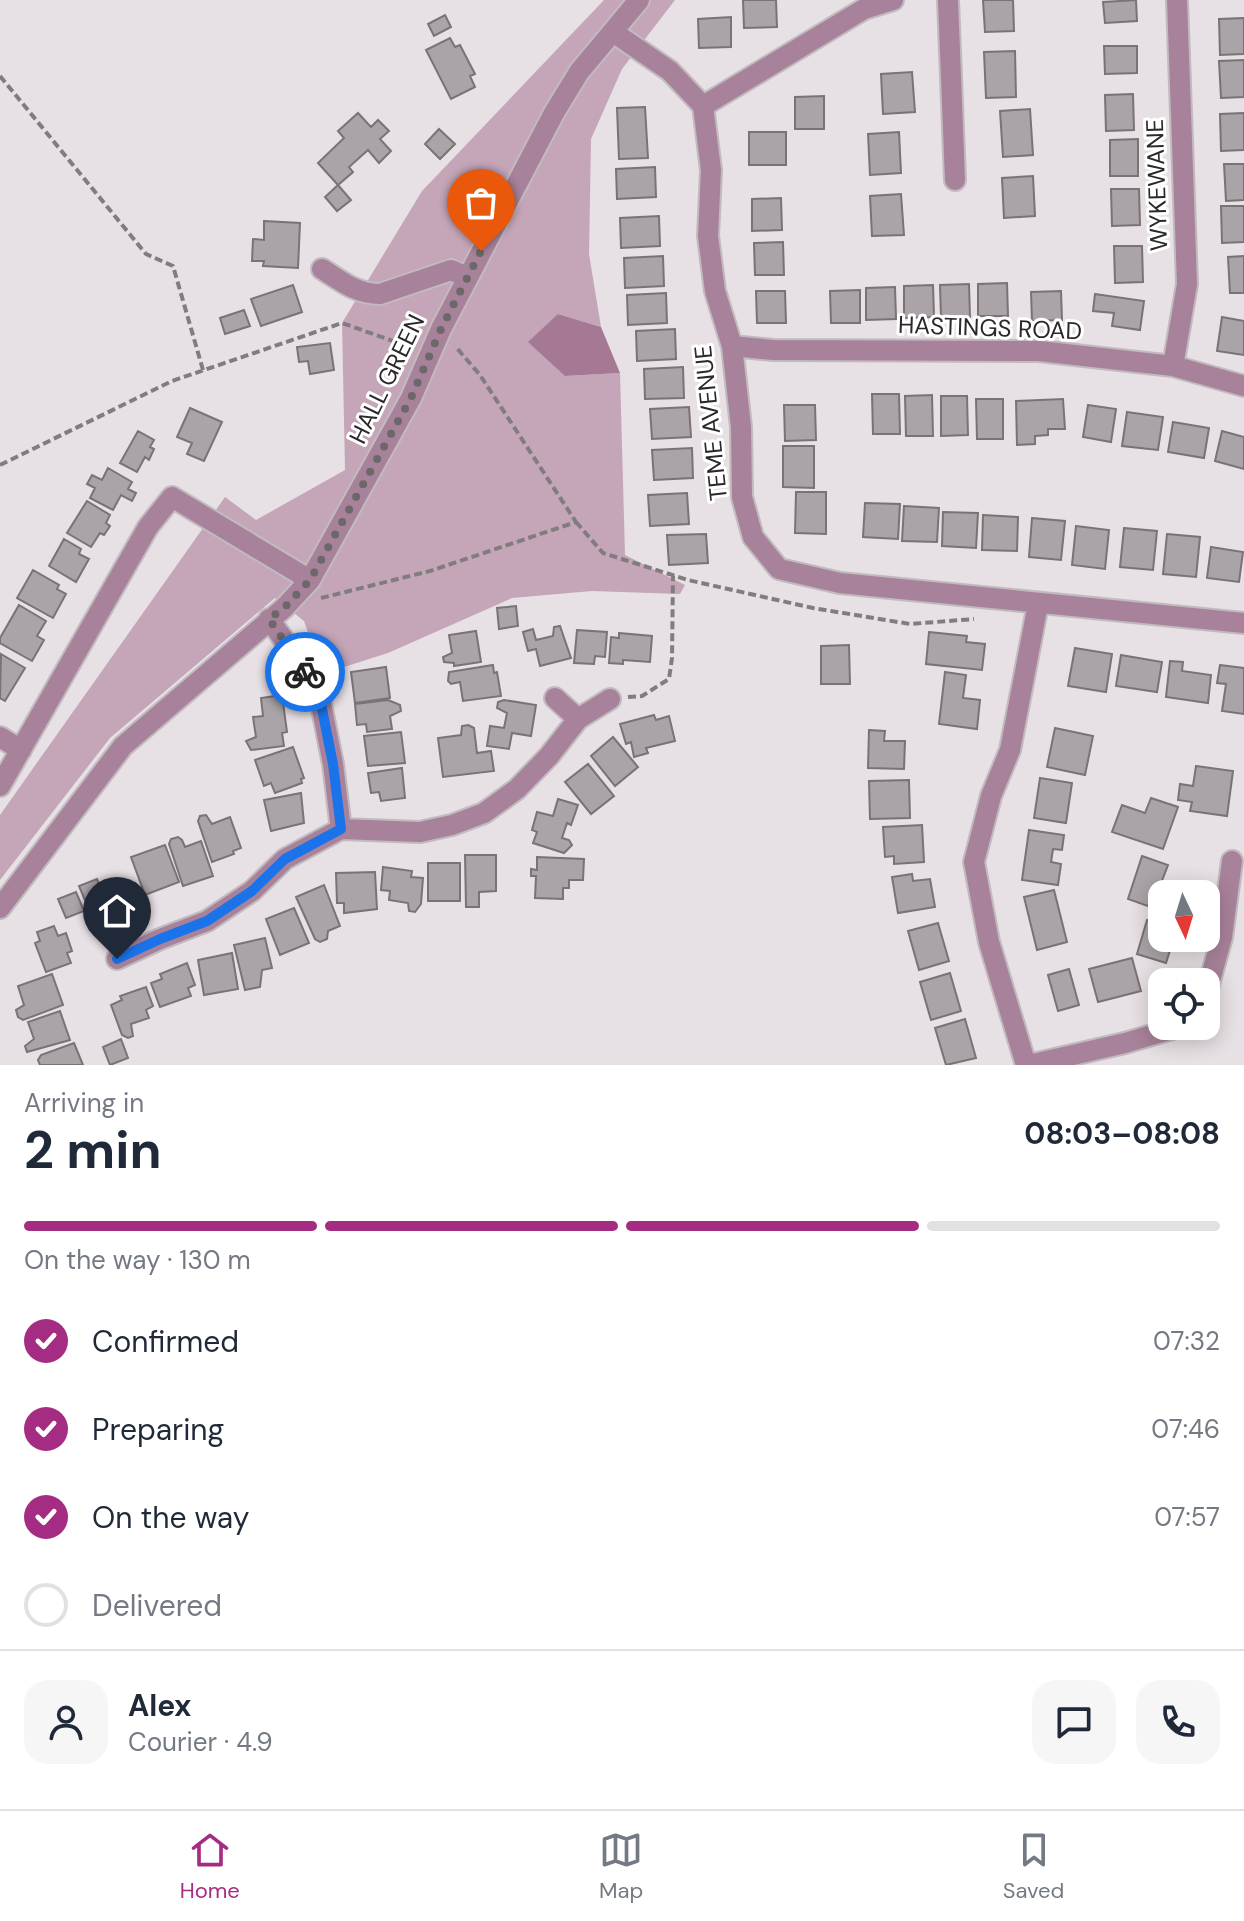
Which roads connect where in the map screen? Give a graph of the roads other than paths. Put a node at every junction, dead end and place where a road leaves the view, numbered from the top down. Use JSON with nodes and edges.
{"nodes":[{"id":1,"x":639,"y":0,"type":"edge"},
{"id":2,"x":893,"y":0,"type":"edge"},
{"id":3,"x":948,"y":0,"type":"edge"},
{"id":4,"x":1177,"y":0,"type":"edge"},
{"id":5,"x":613,"y":32,"type":"junction"},
{"id":6,"x":703,"y":106,"type":"junction"},
{"id":7,"x":955,"y":180,"type":"dead end"},
{"id":8,"x":322,"y":269,"type":"dead end"},
{"id":9,"x":467,"y":277,"type":"junction"},
{"id":10,"x":732,"y":346,"type":"junction"},
{"id":11,"x":1173,"y":366,"type":"junction"},
{"id":12,"x":1244,"y":386,"type":"edge"},
{"id":13,"x":310,"y":580,"type":"junction"},
{"id":14,"x":1038,"y":604,"type":"junction"},
{"id":15,"x":276,"y":613,"type":"junction"},
{"id":16,"x":1244,"y":623,"type":"edge"},
{"id":17,"x":555,"y":698,"type":"dead end"},
{"id":18,"x":610,"y":699,"type":"road end"},
{"id":19,"x":578,"y":719,"type":"junction"},
{"id":20,"x":0,"y":737,"type":"edge"},
{"id":21,"x":21,"y":750,"type":"junction"},
{"id":22,"x":0,"y":786,"type":"edge"},
{"id":23,"x":341,"y":829,"type":"junction"},
{"id":24,"x":1231,"y":861,"type":"edge"},
{"id":25,"x":0,"y":908,"type":"edge"},
{"id":26,"x":117,"y":959,"type":"dead end"},
{"id":27,"x":1213,"y":968,"type":"edge"},
{"id":28,"x":1148,"y":1036,"type":"edge"},
{"id":29,"x":1027,"y":1065,"type":"edge"}],
"edges":[{"from":1,"to":5,"type":"street","name":"HALL GREEN"},
{"from":2,"to":6,"type":"street"},
{"from":3,"to":7,"type":"street"},
{"from":4,"to":11,"type":"street","name":"WYKEWANE"},
{"from":5,"to":6,"type":"street"},
{"from":5,"to":9,"type":"street","name":"HALL GREEN"},
{"from":6,"to":10,"type":"street","name":"TEME AVENUE"},
{"from":8,"to":9,"type":"street"},
{"from":9,"to":13,"type":"street","name":"HALL GREEN"},
{"from":10,"to":11,"type":"street","name":"HASTINGS ROAD"},
{"from":10,"to":14,"type":"street","name":"TEME AVENUE"},
{"from":11,"to":12,"type":"street","name":"HASTINGS ROAD"},
{"from":13,"to":15,"type":"street","name":"HALL GREEN"},
{"from":13,"to":21,"type":"street"},
{"from":14,"to":16,"type":"street","name":"TEME AVENUE"},
{"from":14,"to":29,"type":"street"},
{"from":15,"to":23,"type":"street"},
{"from":15,"to":25,"type":"street","name":"HALL GREEN"},
{"from":17,"to":19,"type":"street"},
{"from":18,"to":19,"type":"street"},
{"from":19,"to":23,"type":"street"},
{"from":20,"to":21,"type":"street"},
{"from":21,"to":22,"type":"street"},
{"from":23,"to":26,"type":"street"},
{"from":24,"to":27,"type":"street"},
{"from":28,"to":29,"type":"street"}]}
